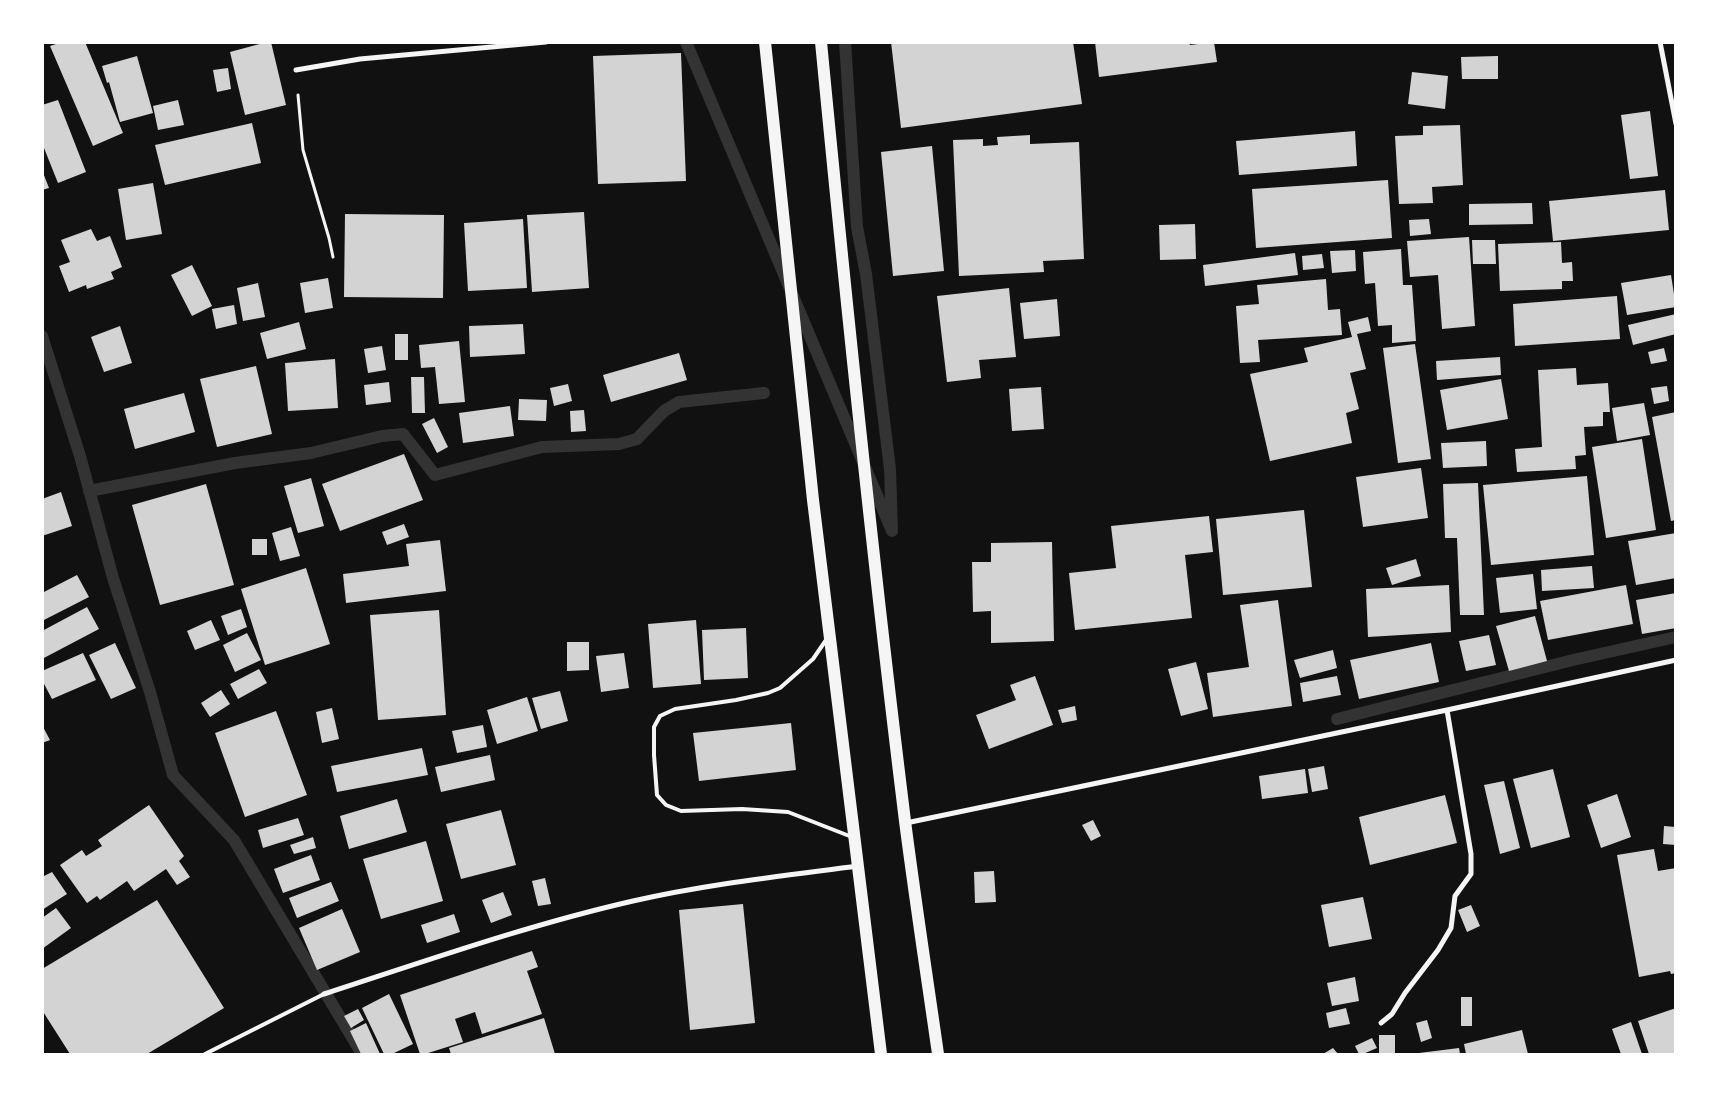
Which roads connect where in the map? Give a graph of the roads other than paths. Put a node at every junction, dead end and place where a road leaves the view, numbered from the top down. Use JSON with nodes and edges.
{"nodes":[{"id":1,"x":546,"y":42,"type":"edge"},
{"id":2,"x":765,"y":42,"type":"edge"},
{"id":3,"x":821,"y":42,"type":"edge"},
{"id":4,"x":1660,"y":42,"type":"edge"},
{"id":5,"x":296,"y":70,"type":"road end"},
{"id":6,"x":1676,"y":124,"type":"edge"},
{"id":7,"x":829,"y":636,"type":"junction"},
{"id":8,"x":1676,"y":660,"type":"edge"},
{"id":9,"x":1447,"y":710,"type":"junction"},
{"id":10,"x":906,"y":823,"type":"junction"},
{"id":11,"x":855,"y":838,"type":"junction"},
{"id":12,"x":858,"y":866,"type":"junction"},
{"id":13,"x":324,"y":994,"type":"joint"},
{"id":14,"x":1381,"y":1023,"type":"dead end"},
{"id":15,"x":205,"y":1054,"type":"edge"},
{"id":16,"x":882,"y":1054,"type":"edge"},
{"id":17,"x":938,"y":1054,"type":"edge"}],
"edges":[{"from":1,"to":5,"type":"street"},
{"from":2,"to":7,"type":"main road"},
{"from":3,"to":10,"type":"main road"},
{"from":4,"to":6,"type":"street"},
{"from":7,"to":11,"type":"main road"},
{"from":7,"to":11,"type":"lane"},
{"from":8,"to":9,"type":"street"},
{"from":9,"to":10,"type":"street"},
{"from":9,"to":14,"type":"street"},
{"from":10,"to":17,"type":"main road"},
{"from":11,"to":12,"type":"main road"},
{"from":12,"to":13,"type":"street"},
{"from":12,"to":16,"type":"main road"},
{"from":13,"to":15,"type":"lane"}]}
